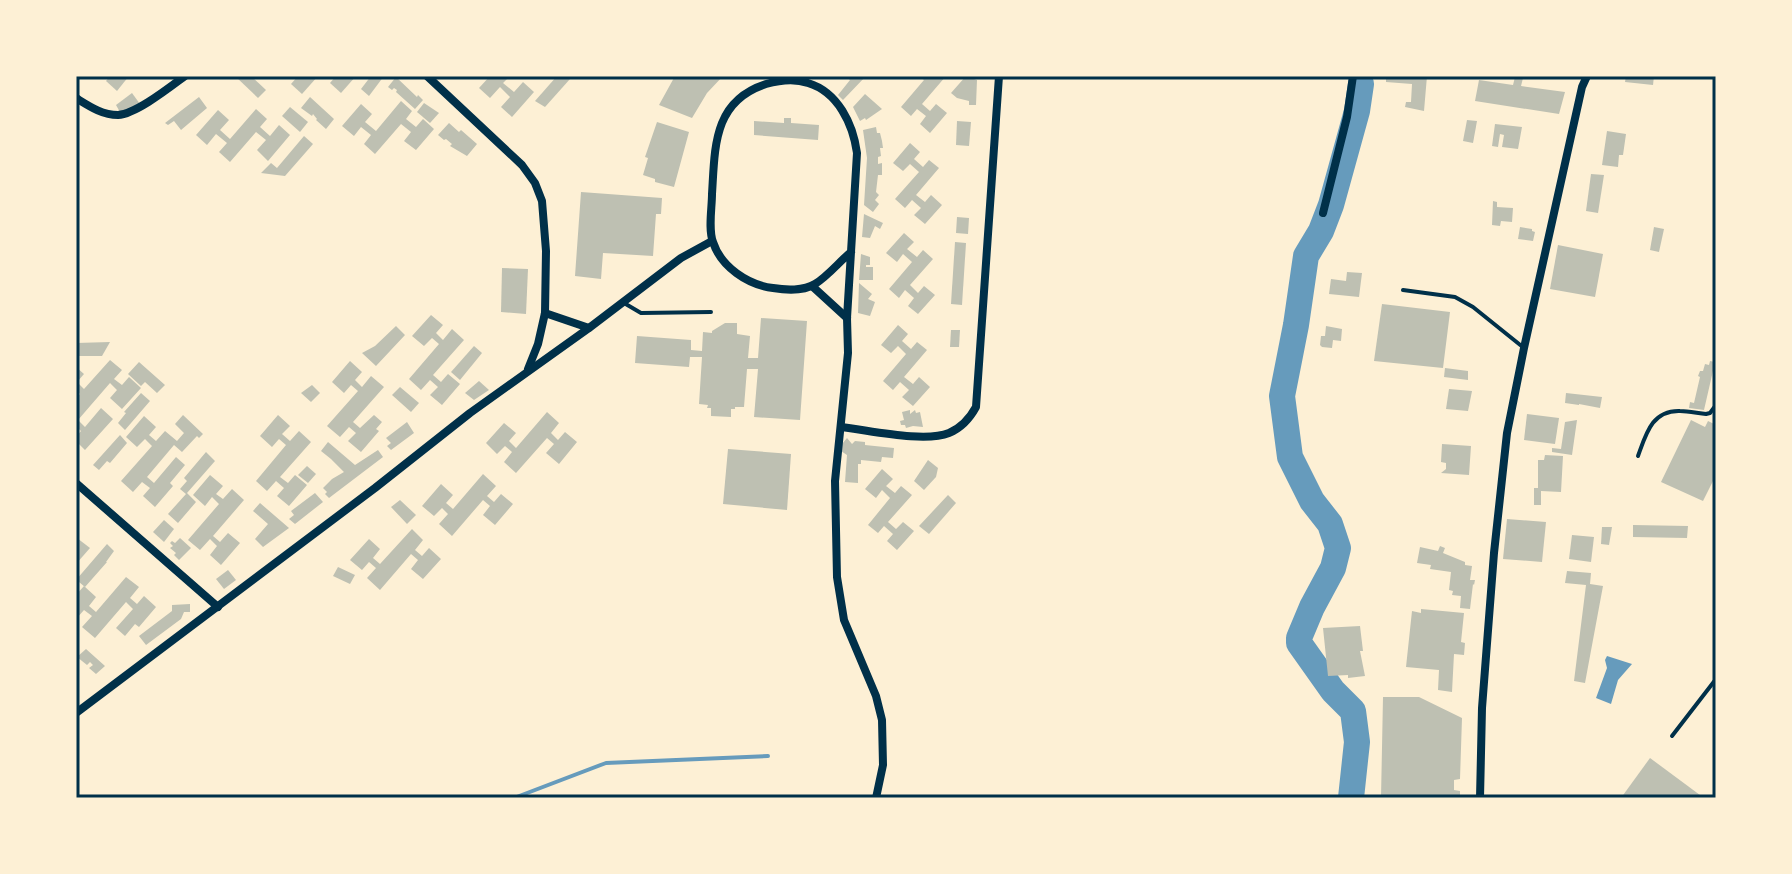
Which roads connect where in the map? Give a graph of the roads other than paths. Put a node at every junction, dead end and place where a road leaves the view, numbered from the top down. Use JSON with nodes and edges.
{"nodes":[{"id":1,"x":185,"y":76,"type":"edge"},
{"id":2,"x":427,"y":76,"type":"edge"},
{"id":3,"x":999,"y":76,"type":"edge"},
{"id":4,"x":1353,"y":76,"type":"edge"},
{"id":5,"x":1581,"y":76,"type":"edge"},
{"id":6,"x":1587,"y":76,"type":"edge"},
{"id":7,"x":1582,"y":87,"type":"junction"},
{"id":8,"x":76,"y":98,"type":"edge"},
{"id":9,"x":1323,"y":213,"type":"dead end"},
{"id":10,"x":712,"y":241,"type":"junction"},
{"id":11,"x":851,"y":252,"type":"junction"},
{"id":12,"x":812,"y":286,"type":"junction"},
{"id":13,"x":1403,"y":290,"type":"dead end"},
{"id":14,"x":622,"y":302,"type":"junction"},
{"id":15,"x":711,"y":312,"type":"dead end"},
{"id":16,"x":545,"y":313,"type":"junction"},
{"id":17,"x":847,"y":318,"type":"junction"},
{"id":18,"x":589,"y":328,"type":"junction"},
{"id":19,"x":1524,"y":348,"type":"junction"},
{"id":20,"x":527,"y":372,"type":"junction"},
{"id":21,"x":1716,"y":405,"type":"edge"},
{"id":22,"x":841,"y":427,"type":"junction"},
{"id":23,"x":1638,"y":456,"type":"dead end"},
{"id":24,"x":76,"y":483,"type":"edge"},
{"id":25,"x":218,"y":607,"type":"junction"},
{"id":26,"x":1716,"y":679,"type":"edge"},
{"id":27,"x":76,"y":713,"type":"edge"},
{"id":28,"x":1672,"y":736,"type":"dead end"},
{"id":29,"x":876,"y":798,"type":"edge"},
{"id":30,"x":1480,"y":798,"type":"edge"}],
"edges":[{"from":1,"to":8,"type":"street"},
{"from":2,"to":16,"type":"street"},
{"from":3,"to":22,"type":"street"},
{"from":4,"to":9,"type":"street"},
{"from":5,"to":7,"type":"street"},
{"from":6,"to":7,"type":"street"},
{"from":7,"to":19,"type":"street"},
{"from":10,"to":11,"type":"street"},
{"from":10,"to":12,"type":"street"},
{"from":10,"to":14,"type":"street"},
{"from":11,"to":12,"type":"street"},
{"from":11,"to":17,"type":"street"},
{"from":12,"to":17,"type":"street"},
{"from":13,"to":19,"type":"lane"},
{"from":14,"to":15,"type":"lane"},
{"from":14,"to":18,"type":"street"},
{"from":16,"to":18,"type":"street"},
{"from":16,"to":20,"type":"street"},
{"from":17,"to":22,"type":"street"},
{"from":18,"to":20,"type":"street"},
{"from":19,"to":30,"type":"street"},
{"from":20,"to":25,"type":"street"},
{"from":21,"to":23,"type":"lane"},
{"from":22,"to":29,"type":"street"},
{"from":24,"to":25,"type":"street"},
{"from":25,"to":27,"type":"street"},
{"from":26,"to":28,"type":"lane"}]}
